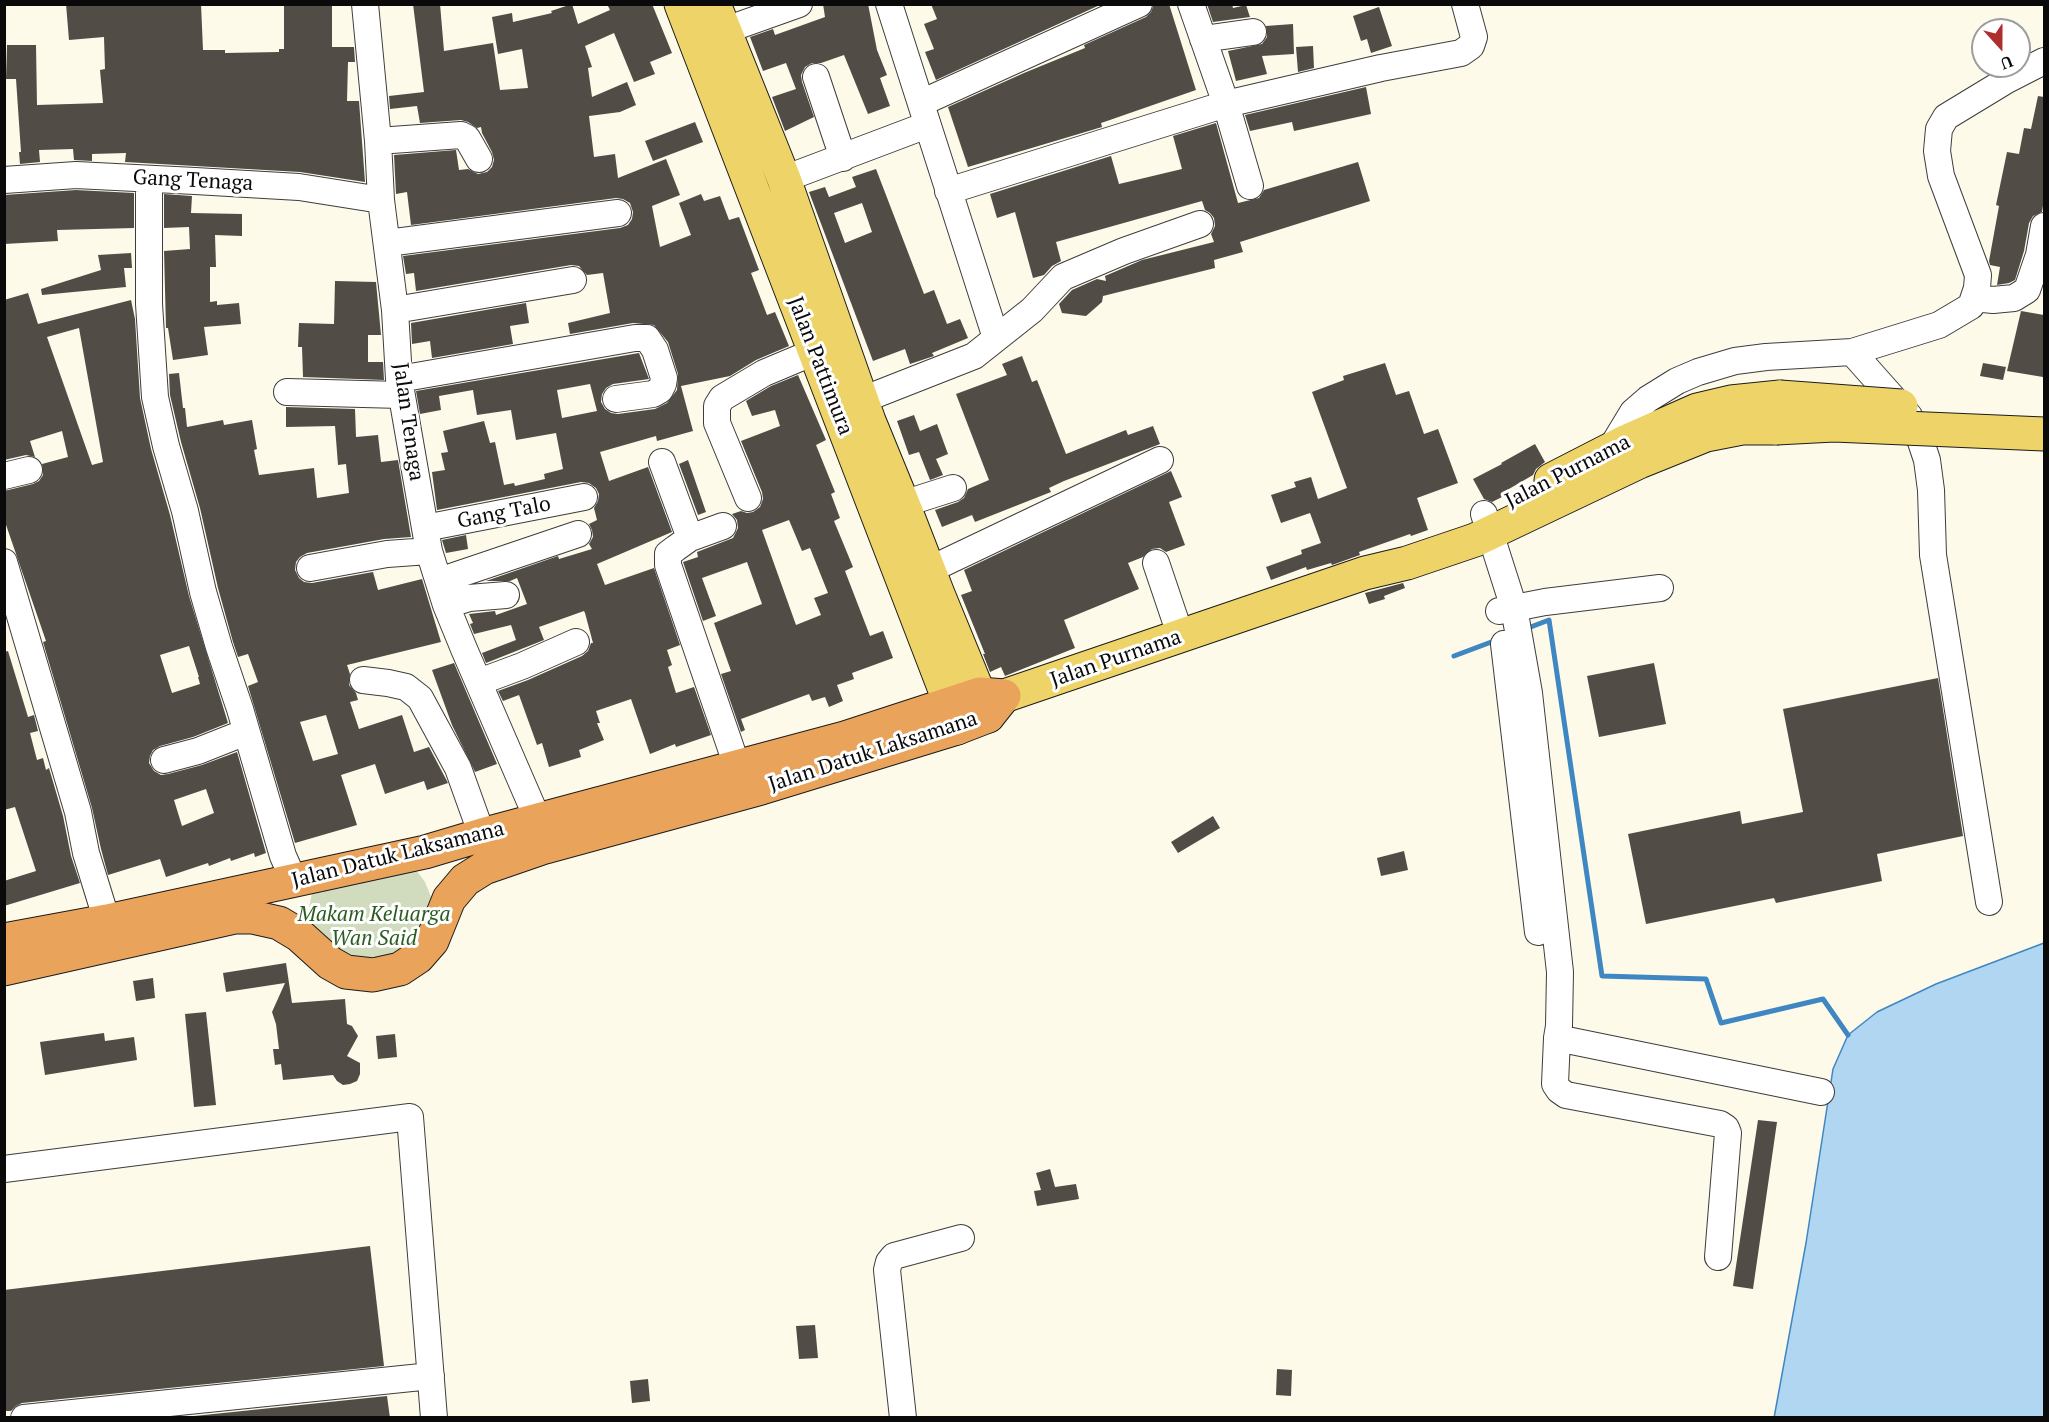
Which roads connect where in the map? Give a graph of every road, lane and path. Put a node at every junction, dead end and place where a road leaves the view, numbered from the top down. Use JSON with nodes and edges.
{"nodes":[{"id":1,"x":365,"y":4,"type":"edge"},
{"id":2,"x":681,"y":4,"type":"edge"},
{"id":3,"x":799,"y":4,"type":"edge"},
{"id":4,"x":1139,"y":4,"type":"edge"},
{"id":5,"x":1191,"y":4,"type":"edge"},
{"id":6,"x":1465,"y":4,"type":"edge"},
{"id":7,"x":890,"y":5,"type":"edge"},
{"id":8,"x":711,"y":25,"type":"edge"},
{"id":9,"x":1253,"y":32,"type":"dead end"},
{"id":10,"x":1203,"y":39,"type":"junction"},
{"id":11,"x":2044,"y":61,"type":"edge"},
{"id":12,"x":816,"y":77,"type":"dead end"},
{"id":13,"x":1226,"y":104,"type":"junction"},
{"id":14,"x":924,"y":114,"type":"junction"},
{"id":15,"x":378,"y":141,"type":"junction"},
{"id":16,"x":843,"y":158,"type":"junction"},
{"id":17,"x":479,"y":159,"type":"dead end"},
{"id":18,"x":148,"y":179,"type":"junction"},
{"id":19,"x":784,"y":179,"type":"junction"},
{"id":20,"x":4,"y":180,"type":"edge"},
{"id":21,"x":1250,"y":186,"type":"dead end"},
{"id":22,"x":948,"y":191,"type":"junction"},
{"id":23,"x":381,"y":200,"type":"junction"},
{"id":24,"x":618,"y":213,"type":"dead end"},
{"id":25,"x":1200,"y":224,"type":"dead end"},
{"id":26,"x":2044,"y":226,"type":"edge"},
{"id":27,"x":387,"y":243,"type":"junction"},
{"id":28,"x":573,"y":280,"type":"dead end"},
{"id":29,"x":1974,"y":297,"type":"junction"},
{"id":30,"x":395,"y":310,"type":"junction"},
{"id":31,"x":996,"y":338,"type":"junction"},
{"id":32,"x":814,"y":352,"type":"junction"},
{"id":33,"x":1852,"y":352,"type":"junction"},
{"id":34,"x":400,"y":387,"type":"junction"},
{"id":35,"x":287,"y":392,"type":"dead end"},
{"id":36,"x":616,"y":399,"type":"dead end"},
{"id":37,"x":862,"y":400,"type":"junction"},
{"id":38,"x":1778,"y":412,"type":"junction"},
{"id":39,"x":2044,"y":415,"type":"edge"},
{"id":40,"x":2044,"y":434,"type":"edge"},
{"id":41,"x":1610,"y":450,"type":"junction"},
{"id":42,"x":1160,"y":460,"type":"dead end"},
{"id":43,"x":662,"y":462,"type":"dead end"},
{"id":44,"x":29,"y":470,"type":"dead end"},
{"id":45,"x":4,"y":476,"type":"edge"},
{"id":46,"x":953,"y":488,"type":"dead end"},
{"id":47,"x":584,"y":497,"type":"dead end"},
{"id":48,"x":748,"y":498,"type":"dead end"},
{"id":49,"x":903,"y":504,"type":"junction"},
{"id":50,"x":723,"y":526,"type":"dead end"},
{"id":51,"x":1479,"y":527,"type":"junction"},
{"id":52,"x":578,"y":534,"type":"dead end"},
{"id":53,"x":690,"y":538,"type":"junction"},
{"id":54,"x":427,"y":540,"type":"junction"},
{"id":55,"x":4,"y":562,"type":"edge"},
{"id":56,"x":1156,"y":563,"type":"dead end"},
{"id":57,"x":310,"y":568,"type":"dead end"},
{"id":58,"x":929,"y":570,"type":"junction"},
{"id":59,"x":1660,"y":588,"type":"dead end"},
{"id":60,"x":442,"y":593,"type":"junction"},
{"id":61,"x":506,"y":595,"type":"dead end"},
{"id":62,"x":10,"y":603,"type":"edge"},
{"id":63,"x":1507,"y":609,"type":"junction"},
{"id":64,"x":1181,"y":637,"type":"junction"},
{"id":65,"x":576,"y":642,"type":"dead end"},
{"id":66,"x":363,"y":680,"type":"dead end"},
{"id":67,"x":479,"y":682,"type":"junction"},
{"id":68,"x":976,"y":708,"type":"junction"},
{"id":69,"x":246,"y":732,"type":"junction"},
{"id":70,"x":164,"y":760,"type":"dead end"},
{"id":71,"x":737,"y":766,"type":"junction"},
{"id":72,"x":538,"y":820,"type":"junction"},
{"id":73,"x":482,"y":835,"type":"junction"},
{"id":74,"x":425,"y":852,"type":"junction"},
{"id":75,"x":298,"y":880,"type":"junction"},
{"id":76,"x":449,"y":899,"type":"junction"},
{"id":77,"x":1989,"y":903,"type":"dead end"},
{"id":78,"x":107,"y":921,"type":"junction"},
{"id":79,"x":299,"y":935,"type":"junction"},
{"id":80,"x":4,"y":940,"type":"edge"},
{"id":81,"x":4,"y":969,"type":"edge"},
{"id":82,"x":1558,"y":1026,"type":"junction"},
{"id":83,"x":1821,"y":1092,"type":"dead end"},
{"id":84,"x":4,"y":1169,"type":"edge"},
{"id":85,"x":961,"y":1238,"type":"dead end"},
{"id":86,"x":1718,"y":1257,"type":"dead end"},
{"id":87,"x":431,"y":1376,"type":"junction"},
{"id":88,"x":24,"y":1418,"type":"edge"},
{"id":89,"x":434,"y":1418,"type":"edge"},
{"id":90,"x":903,"y":1418,"type":"edge"}],
"edges":[{"from":1,"to":15,"type":"street","name":"Jalan Tenaga"},
{"from":2,"to":8,"type":"main road","name":"Jalan Pattimura"},
{"from":3,"to":8,"type":"street"},
{"from":4,"to":14,"type":"street"},
{"from":5,"to":10,"type":"street"},
{"from":6,"to":13,"type":"street"},
{"from":7,"to":14,"type":"street"},
{"from":8,"to":19,"type":"main road","name":"Jalan Pattimura"},
{"from":8,"to":32,"type":"main road","name":"Jalan Pattimura"},
{"from":9,"to":10,"type":"street"},
{"from":10,"to":13,"type":"street"},
{"from":11,"to":29,"type":"street"},
{"from":12,"to":16,"type":"street"},
{"from":13,"to":21,"type":"street"},
{"from":13,"to":22,"type":"street"},
{"from":14,"to":16,"type":"street"},
{"from":14,"to":22,"type":"street"},
{"from":15,"to":17,"type":"street"},
{"from":15,"to":23,"type":"street","name":"Jalan Tenaga"},
{"from":16,"to":19,"type":"street"},
{"from":18,"to":20,"type":"street","name":"Gang Tenaga"},
{"from":18,"to":23,"type":"street","name":"Gang Tenaga"},
{"from":18,"to":69,"type":"street"},
{"from":19,"to":37,"type":"main road","name":"Jalan Pattimura"},
{"from":22,"to":31,"type":"street"},
{"from":23,"to":27,"type":"street","name":"Jalan Tenaga"},
{"from":24,"to":27,"type":"street"},
{"from":25,"to":31,"type":"street"},
{"from":26,"to":29,"type":"street"},
{"from":27,"to":30,"type":"street","name":"Jalan Tenaga"},
{"from":28,"to":30,"type":"street"},
{"from":29,"to":33,"type":"street"},
{"from":30,"to":34,"type":"street","name":"Jalan Tenaga"},
{"from":31,"to":37,"type":"street"},
{"from":32,"to":48,"type":"street"},
{"from":32,"to":68,"type":"main road","name":"Jalan Pattimura"},
{"from":33,"to":41,"type":"street"},
{"from":33,"to":77,"type":"street"},
{"from":34,"to":35,"type":"street"},
{"from":34,"to":36,"type":"street"},
{"from":34,"to":54,"type":"street","name":"Jalan Tenaga"},
{"from":37,"to":49,"type":"main road","name":"Jalan Pattimura"},
{"from":38,"to":39,"type":"main road","bridge":true},
{"from":38,"to":40,"type":"main road","bridge":true},
{"from":38,"to":41,"type":"main road","name":"Jalan Purnama"},
{"from":38,"to":51,"type":"main road","name":"Jalan Purnama"},
{"from":41,"to":51,"type":"main road","name":"Jalan Purnama"},
{"from":42,"to":58,"type":"street"},
{"from":43,"to":53,"type":"street"},
{"from":44,"to":45,"type":"street"},
{"from":46,"to":49,"type":"street"},
{"from":47,"to":54,"type":"street","name":"Gang Talo"},
{"from":49,"to":58,"type":"main road","name":"Jalan Pattimura"},
{"from":50,"to":53,"type":"street"},
{"from":51,"to":63,"type":"street"},
{"from":51,"to":64,"type":"main road","name":"Jalan Purnama"},
{"from":52,"to":60,"type":"street"},
{"from":53,"to":71,"type":"street"},
{"from":54,"to":57,"type":"street","name":"Gang Talo"},
{"from":54,"to":60,"type":"street","name":"Jalan Tenaga"},
{"from":55,"to":62,"type":"street"},
{"from":56,"to":64,"type":"street"},
{"from":58,"to":68,"type":"main road","name":"Jalan Pattimura"},
{"from":59,"to":63,"type":"street"},
{"from":60,"to":61,"type":"street"},
{"from":60,"to":67,"type":"street","name":"Jalan Tenaga"},
{"from":62,"to":78,"type":"street"},
{"from":63,"to":82,"type":"street"},
{"from":64,"to":68,"type":"main road","name":"Jalan Purnama"},
{"from":65,"to":67,"type":"street"},
{"from":66,"to":73,"type":"street"},
{"from":67,"to":72,"type":"street","name":"Jalan Tenaga"},
{"from":68,"to":71,"type":"highway","name":"Jalan Datuk Laksamana"},
{"from":68,"to":76,"type":"highway","name":"Jalan Datuk Laksamana"},
{"from":69,"to":70,"type":"street"},
{"from":69,"to":75,"type":"street"},
{"from":71,"to":72,"type":"highway","name":"Jalan Datuk Laksamana"},
{"from":72,"to":73,"type":"highway","name":"Jalan Datuk Laksamana"},
{"from":73,"to":74,"type":"highway","name":"Jalan Datuk Laksamana"},
{"from":74,"to":75,"type":"highway","name":"Jalan Datuk Laksamana"},
{"from":74,"to":76,"type":"highway"},
{"from":75,"to":78,"type":"highway","name":"Jalan Datuk Laksamana"},
{"from":75,"to":79,"type":"highway"},
{"from":76,"to":79,"type":"highway","name":"Jalan Datuk Laksamana"},
{"from":78,"to":80,"type":"highway","name":"Jalan Datuk Laksamana"},
{"from":79,"to":81,"type":"highway","name":"Jalan Datuk Laksamana"},
{"from":82,"to":83,"type":"street"},
{"from":82,"to":86,"type":"street"},
{"from":84,"to":87,"type":"street"},
{"from":85,"to":90,"type":"street"},
{"from":87,"to":88,"type":"street"},
{"from":87,"to":89,"type":"street"}]}
